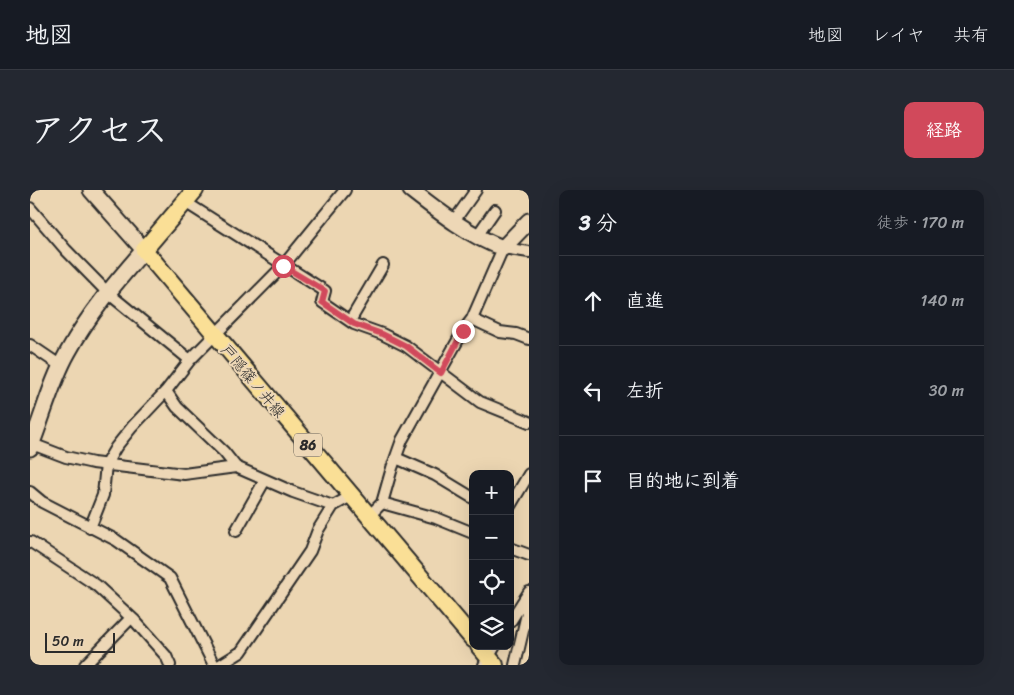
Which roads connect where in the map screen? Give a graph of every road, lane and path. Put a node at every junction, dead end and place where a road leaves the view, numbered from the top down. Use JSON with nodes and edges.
{"nodes":[{"id":1,"x":91,"y":190,"type":"edge"},
{"id":2,"x":345,"y":190,"type":"edge"},
{"id":3,"x":411,"y":190,"type":"edge"},
{"id":4,"x":476,"y":190,"type":"edge"},
{"id":5,"x":190,"y":196,"type":"edge"},
{"id":6,"x":30,"y":208,"type":"edge"},
{"id":7,"x":495,"y":210,"type":"dead end"},
{"id":8,"x":454,"y":220,"type":"junction"},
{"id":9,"x":529,"y":221,"type":"edge"},
{"id":10,"x":477,"y":236,"type":"junction"},
{"id":11,"x":503,"y":248,"type":"junction"},
{"id":12,"x":144,"y":250,"type":"junction"},
{"id":13,"x":529,"y":252,"type":"edge"},
{"id":14,"x":383,"y":265,"type":"dead end"},
{"id":15,"x":283,"y":266,"type":"junction"},
{"id":16,"x":108,"y":293,"type":"junction"},
{"id":17,"x":472,"y":319,"type":"junction"},
{"id":18,"x":350,"y":321,"type":"junction"},
{"id":19,"x":214,"y":335,"type":"junction"},
{"id":20,"x":529,"y":339,"type":"edge"},
{"id":21,"x":30,"y":345,"type":"edge"},
{"id":22,"x":190,"y":360,"type":"junction"},
{"id":23,"x":61,"y":366,"type":"junction"},
{"id":24,"x":441,"y":373,"type":"junction"},
{"id":25,"x":166,"y":391,"type":"junction"},
{"id":26,"x":529,"y":422,"type":"edge"},
{"id":27,"x":31,"y":446,"type":"edge"},
{"id":28,"x":396,"y":458,"type":"junction"},
{"id":29,"x":106,"y":464,"type":"junction"},
{"id":30,"x":236,"y":467,"type":"junction"},
{"id":31,"x":529,"y":474,"type":"edge"},
{"id":32,"x":265,"y":480,"type":"junction"},
{"id":33,"x":30,"y":492,"type":"edge"},
{"id":34,"x":352,"y":496,"type":"junction"},
{"id":35,"x":469,"y":496,"type":"edge"},
{"id":36,"x":514,"y":499,"type":"edge"},
{"id":37,"x":382,"y":503,"type":"junction"},
{"id":38,"x":333,"y":506,"type":"junction"},
{"id":39,"x":369,"y":516,"type":"junction"},
{"id":40,"x":90,"y":528,"type":"junction"},
{"id":41,"x":236,"y":531,"type":"dead end"},
{"id":42,"x":469,"y":531,"type":"edge"},
{"id":43,"x":31,"y":542,"type":"dead end"},
{"id":44,"x":514,"y":549,"type":"edge"},
{"id":45,"x":529,"y":555,"type":"edge"},
{"id":46,"x":529,"y":592,"type":"edge"},
{"id":47,"x":529,"y":605,"type":"edge"},
{"id":48,"x":514,"y":616,"type":"edge"},
{"id":49,"x":131,"y":618,"type":"junction"},
{"id":50,"x":526,"y":626,"type":"edge"},
{"id":51,"x":469,"y":634,"type":"edge"},
{"id":52,"x":85,"y":665,"type":"edge"},
{"id":53,"x":170,"y":665,"type":"edge"},
{"id":54,"x":214,"y":665,"type":"edge"},
{"id":55,"x":220,"y":665,"type":"edge"},
{"id":56,"x":515,"y":665,"type":"edge"}],
"edges":[{"from":1,"to":12,"type":"street"},
{"from":2,"to":15,"type":"street"},
{"from":3,"to":8,"type":"street"},
{"from":4,"to":8,"type":"street"},
{"from":5,"to":12,"type":"main road"},
{"from":5,"to":15,"type":"street"},
{"from":6,"to":16,"type":"street"},
{"from":7,"to":10,"type":"street"},
{"from":8,"to":10,"type":"street"},
{"from":9,"to":11,"type":"street"},
{"from":10,"to":11,"type":"street"},
{"from":11,"to":13,"type":"street"},
{"from":11,"to":17,"type":"street"},
{"from":12,"to":16,"type":"street"},
{"from":12,"to":19,"type":"main road","name":"戸隠篠ノ井線","number":"86"},
{"from":14,"to":18,"type":"street"},
{"from":15,"to":18,"type":"street"},
{"from":15,"to":19,"type":"street"},
{"from":16,"to":22,"type":"street"},
{"from":16,"to":23,"type":"street"},
{"from":17,"to":20,"type":"street"},
{"from":17,"to":24,"type":"street"},
{"from":18,"to":24,"type":"street"},
{"from":19,"to":22,"type":"street"},
{"from":19,"to":34,"type":"main road","name":"戸隠篠ノ井線","number":"86"},
{"from":21,"to":23,"type":"street"},
{"from":22,"to":25,"type":"street"},
{"from":23,"to":27,"type":"street"},
{"from":24,"to":26,"type":"street"},
{"from":24,"to":28,"type":"street"},
{"from":25,"to":29,"type":"street"},
{"from":25,"to":30,"type":"street"},
{"from":27,"to":29,"type":"street"},
{"from":28,"to":35,"type":"street"},
{"from":28,"to":37,"type":"street"},
{"from":29,"to":30,"type":"street"},
{"from":29,"to":40,"type":"street"},
{"from":30,"to":32,"type":"street"},
{"from":31,"to":36,"type":"street"},
{"from":32,"to":38,"type":"street"},
{"from":32,"to":41,"type":"street"},
{"from":33,"to":40,"type":"street"},
{"from":34,"to":38,"type":"street"},
{"from":34,"to":39,"type":"main road","name":"戸隠篠ノ井線","number":"86"},
{"from":37,"to":39,"type":"street"},
{"from":37,"to":42,"type":"street"},
{"from":38,"to":55,"type":"street"},
{"from":39,"to":51,"type":"main road","name":"戸隠篠ノ井線","number":"86"},
{"from":40,"to":54,"type":"street"},
{"from":43,"to":49,"type":"street"},
{"from":44,"to":45,"type":"street"},
{"from":46,"to":48,"type":"street"},
{"from":47,"to":50,"type":"street"},
{"from":49,"to":52,"type":"street"},
{"from":49,"to":53,"type":"street"},
{"from":50,"to":56,"type":"street"}]}
